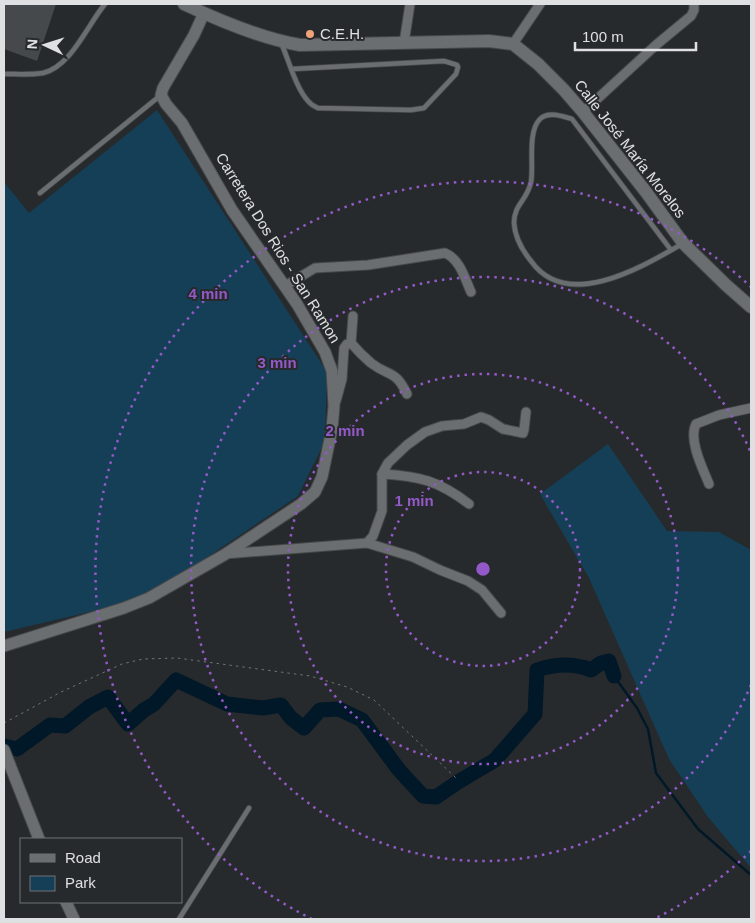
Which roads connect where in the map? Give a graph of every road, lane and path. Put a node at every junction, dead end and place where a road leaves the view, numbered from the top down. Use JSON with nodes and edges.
{"nodes":[{"id":1,"x":105,"y":4,"type":"edge"},
{"id":2,"x":184,"y":4,"type":"edge"},
{"id":3,"x":410,"y":4,"type":"edge"},
{"id":4,"x":540,"y":4,"type":"edge"},
{"id":5,"x":694,"y":4,"type":"edge"},
{"id":6,"x":204,"y":13,"type":"junction"},
{"id":7,"x":282,"y":42,"type":"junction"},
{"id":8,"x":404,"y":43,"type":"junction"},
{"id":9,"x":513,"y":44,"type":"junction"},
{"id":10,"x":292,"y":69,"type":"junction"},
{"id":11,"x":4,"y":74,"type":"edge"},
{"id":12,"x":161,"y":95,"type":"junction"},
{"id":13,"x":583,"y":112,"type":"junction"},
{"id":14,"x":40,"y":193,"type":"dead end"},
{"id":15,"x":683,"y":243,"type":"junction"},
{"id":16,"x":671,"y":250,"type":"junction"},
{"id":17,"x":285,"y":286,"type":"junction"},
{"id":18,"x":471,"y":292,"type":"dead end"},
{"id":19,"x":751,"y":307,"type":"edge"},
{"id":20,"x":353,"y":316,"type":"dead end"},
{"id":21,"x":351,"y":343,"type":"junction"},
{"id":22,"x":407,"y":394,"type":"dead end"},
{"id":23,"x":334,"y":406,"type":"junction"},
{"id":24,"x":751,"y":408,"type":"edge"},
{"id":25,"x":526,"y":412,"type":"dead end"},
{"id":26,"x":382,"y":474,"type":"junction"},
{"id":27,"x":710,"y":484,"type":"dead end"},
{"id":28,"x":469,"y":504,"type":"dead end"},
{"id":29,"x":367,"y":543,"type":"junction"},
{"id":30,"x":224,"y":554,"type":"junction"},
{"id":31,"x":501,"y":613,"type":"dead end"},
{"id":32,"x":4,"y":646,"type":"edge"},
{"id":33,"x":4,"y":723,"type":"edge"},
{"id":34,"x":5,"y":752,"type":"edge"},
{"id":35,"x":456,"y":778,"type":"dead end"},
{"id":36,"x":249,"y":808,"type":"dead end"},
{"id":37,"x":39,"y":838,"type":"edge"},
{"id":38,"x":66,"y":903,"type":"edge"},
{"id":39,"x":74,"y":919,"type":"edge"},
{"id":40,"x":179,"y":919,"type":"edge"}],
"edges":[{"from":1,"to":11,"type":"lane"},
{"from":2,"to":6,"type":"main road"},
{"from":3,"to":8,"type":"street"},
{"from":4,"to":9,"type":"street"},
{"from":5,"to":13,"type":"street"},
{"from":6,"to":7,"type":"main road"},
{"from":6,"to":12,"type":"street"},
{"from":7,"to":8,"type":"main road"},
{"from":7,"to":10,"type":"lane"},
{"from":8,"to":9,"type":"main road"},
{"from":9,"to":13,"type":"main road","name":"Calle José María Morelos"},
{"from":10,"to":10,"type":"lane"},
{"from":12,"to":14,"type":"lane"},
{"from":12,"to":17,"type":"street","name":"Carretera Dos Rios - San Ramon"},
{"from":13,"to":15,"type":"main road","name":"Calle José María Morelos"},
{"from":15,"to":16,"type":"lane"},
{"from":15,"to":19,"type":"main road","name":"Calle José María Morelos"},
{"from":16,"to":16,"type":"lane"},
{"from":17,"to":18,"type":"street"},
{"from":17,"to":23,"type":"street","name":"Carretera Dos Rios - San Ramon"},
{"from":20,"to":21,"type":"street"},
{"from":21,"to":22,"type":"street"},
{"from":21,"to":23,"type":"street"},
{"from":23,"to":30,"type":"street","name":"Carretera Dos Rios - San Ramon"},
{"from":24,"to":27,"type":"street"},
{"from":25,"to":26,"type":"street"},
{"from":26,"to":28,"type":"street"},
{"from":26,"to":29,"type":"street"},
{"from":29,"to":30,"type":"street"},
{"from":29,"to":31,"type":"street"},
{"from":30,"to":32,"type":"street","name":"Carretera Dos Rios - San Ramon"},
{"from":33,"to":35,"type":"path"},
{"from":34,"to":37,"type":"street"},
{"from":36,"to":40,"type":"lane"},
{"from":38,"to":39,"type":"street"}]}
